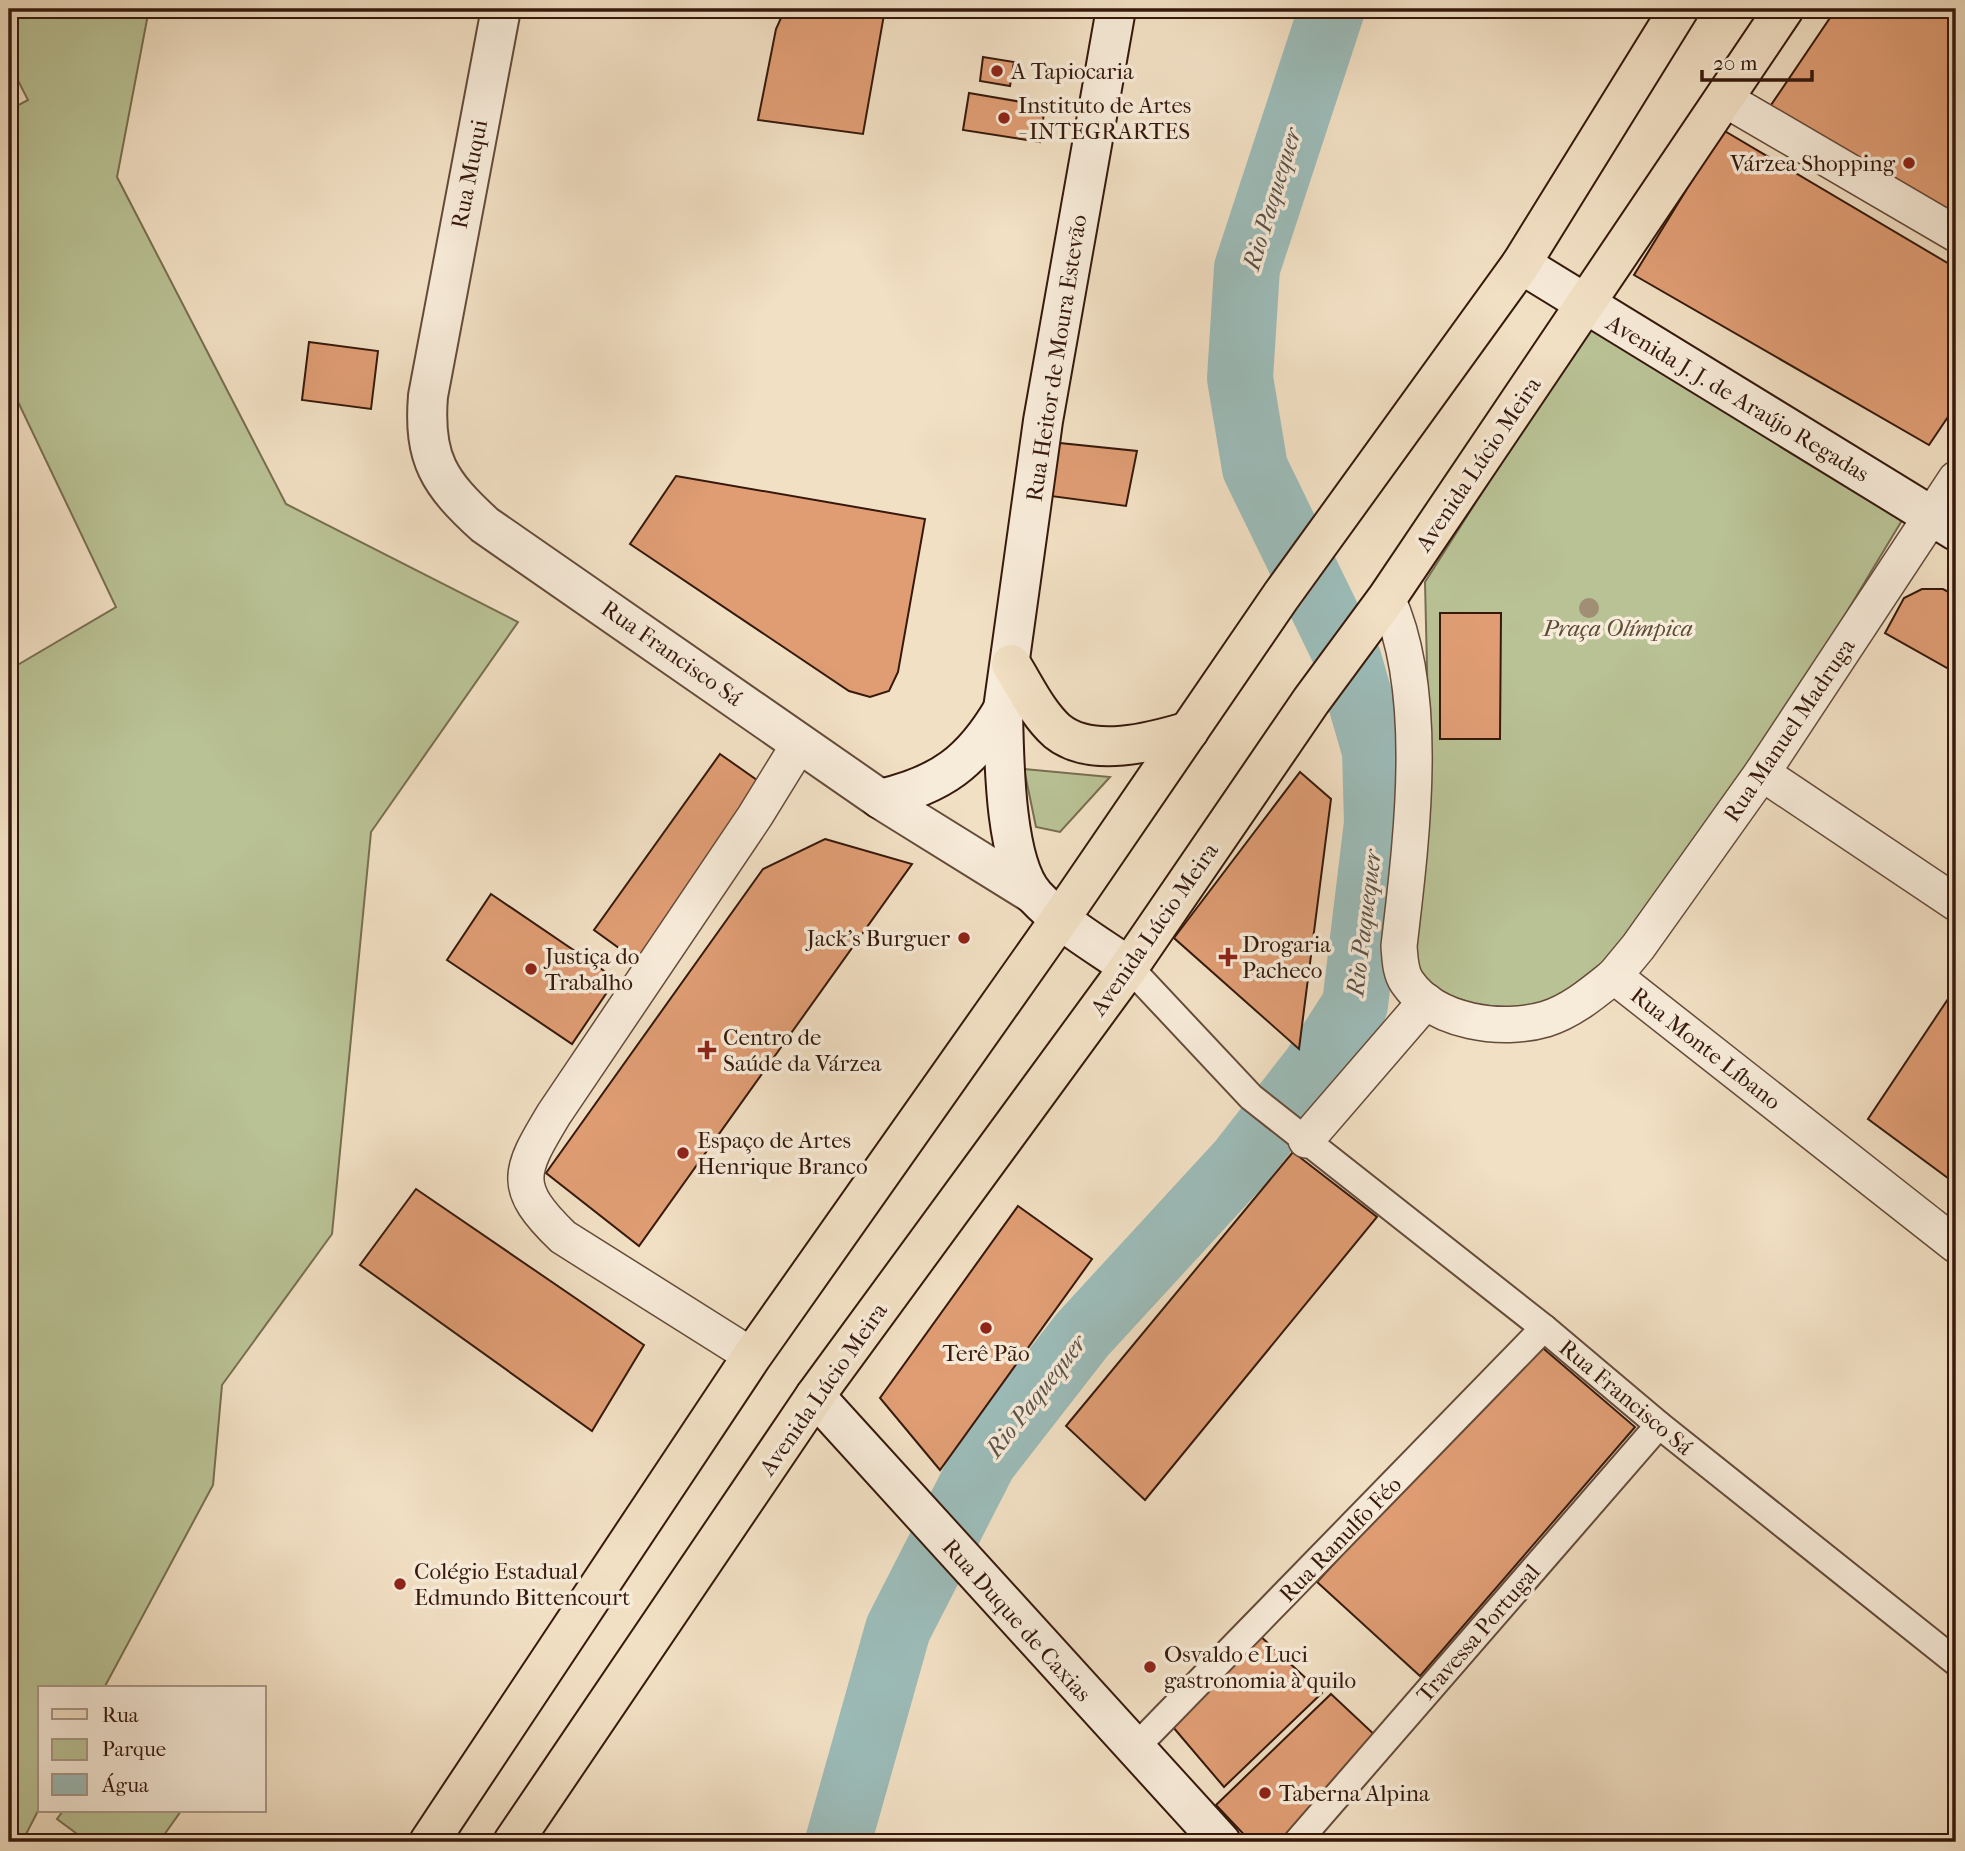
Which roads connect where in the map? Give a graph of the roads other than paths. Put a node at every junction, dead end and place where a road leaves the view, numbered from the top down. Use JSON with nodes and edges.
{"nodes":[{"id":1,"x":501,"y":9,"type":"edge"},
{"id":2,"x":1116,"y":9,"type":"edge"},
{"id":3,"x":1679,"y":9,"type":"edge"},
{"id":4,"x":1784,"y":9,"type":"edge"},
{"id":5,"x":1723,"y":98,"type":"junction"},
{"id":6,"x":1956,"y":234,"type":"edge"},
{"id":7,"x":1521,"y":264,"type":"junction"},
{"id":8,"x":1587,"y":305,"type":"junction"},
{"id":9,"x":437,"y":339,"type":"joint"},
{"id":10,"x":1956,"y":479,"type":"edge"},
{"id":11,"x":1944,"y":523,"type":"edge"},
{"id":12,"x":1377,"y":611,"type":"junction"},
{"id":13,"x":1011,"y":664,"type":"junction"},
{"id":14,"x":1003,"y":709,"type":"junction"},
{"id":15,"x":1189,"y":731,"type":"junction"},
{"id":16,"x":800,"y":743,"type":"junction"},
{"id":17,"x":1762,"y":773,"type":"junction"},
{"id":18,"x":880,"y":799,"type":"junction"},
{"id":19,"x":1956,"y":903,"type":"edge"},
{"id":20,"x":1047,"y":907,"type":"junction"},
{"id":21,"x":1129,"y":967,"type":"junction"},
{"id":22,"x":1614,"y":975,"type":"junction"},
{"id":23,"x":1426,"y":1001,"type":"junction"},
{"id":24,"x":1301,"y":1136,"type":"junction"},
{"id":25,"x":1956,"y":1245,"type":"edge"},
{"id":26,"x":1544,"y":1328,"type":"junction"},
{"id":27,"x":752,"y":1356,"type":"junction"},
{"id":28,"x":815,"y":1396,"type":"junction"},
{"id":29,"x":1658,"y":1424,"type":"junction"},
{"id":30,"x":1956,"y":1662,"type":"edge"},
{"id":31,"x":1135,"y":1748,"type":"junction"},
{"id":32,"x":429,"y":1842,"type":"edge"},
{"id":33,"x":513,"y":1842,"type":"edge"},
{"id":34,"x":1221,"y":1842,"type":"edge"},
{"id":35,"x":1297,"y":1842,"type":"edge"}],
"edges":[{"from":1,"to":9,"type":"main road","name":"Rua Muqui"},
{"from":2,"to":13,"type":"main road","name":"Rua Heitor de Moura Estevão"},
{"from":3,"to":7,"type":"main road"},
{"from":4,"to":5,"type":"main road","name":"Avenida Lúcio Meira"},
{"from":5,"to":6,"type":"street"},
{"from":5,"to":8,"type":"main road","name":"Avenida Lúcio Meira"},
{"from":7,"to":8,"type":"main road","name":"Avenida J. J. de Araújo Regadas"},
{"from":7,"to":15,"type":"main road"},
{"from":8,"to":11,"type":"main road","name":"Avenida J. J. de Araújo Regadas"},
{"from":8,"to":12,"type":"main road","name":"Avenida Lúcio Meira"},
{"from":9,"to":16,"type":"main road","name":"Rua Francisco Sá"},
{"from":10,"to":11,"type":"street","name":"Rua Manuel Madruga"},
{"from":11,"to":17,"type":"street","name":"Rua Manuel Madruga"},
{"from":12,"to":21,"type":"main road","name":"Avenida Lúcio Meira"},
{"from":12,"to":23,"type":"street","name":"Rua Monte Líbano"},
{"from":13,"to":14,"type":"main road","name":"Rua Heitor de Moura Estevão"},
{"from":13,"to":15,"type":"main road"},
{"from":14,"to":18,"type":"main road"},
{"from":14,"to":20,"type":"main road"},
{"from":15,"to":20,"type":"main road"},
{"from":16,"to":18,"type":"main road","name":"Rua Francisco Sá"},
{"from":16,"to":27,"type":"street"},
{"from":17,"to":19,"type":"street"},
{"from":17,"to":22,"type":"street","name":"Rua Manuel Madruga"},
{"from":18,"to":20,"type":"main road","name":"Rua Francisco Sá"},
{"from":20,"to":21,"type":"main road","name":"Rua Francisco Sá"},
{"from":20,"to":27,"type":"main road"},
{"from":21,"to":24,"type":"street","name":"Rua Francisco Sá"},
{"from":21,"to":28,"type":"main road","name":"Avenida Lúcio Meira"},
{"from":22,"to":23,"type":"street","name":"Rua Monte Líbano"},
{"from":22,"to":25,"type":"street","name":"Rua Monte Líbano"},
{"from":23,"to":24,"type":"street"},
{"from":24,"to":26,"type":"street","name":"Rua Francisco Sá"},
{"from":26,"to":29,"type":"street","name":"Rua Francisco Sá"},
{"from":26,"to":31,"type":"street","name":"Rua Ranulfo Féo"},
{"from":27,"to":32,"type":"main road"},
{"from":28,"to":31,"type":"main road","name":"Rua Duque de Caxias"},
{"from":28,"to":33,"type":"main road","name":"Avenida Lúcio Meira"},
{"from":29,"to":30,"type":"street","name":"Rua Francisco Sá"},
{"from":29,"to":35,"type":"street","name":"Travessa Portugal"},
{"from":31,"to":34,"type":"main road","name":"Rua Duque de Caxias"}]}
